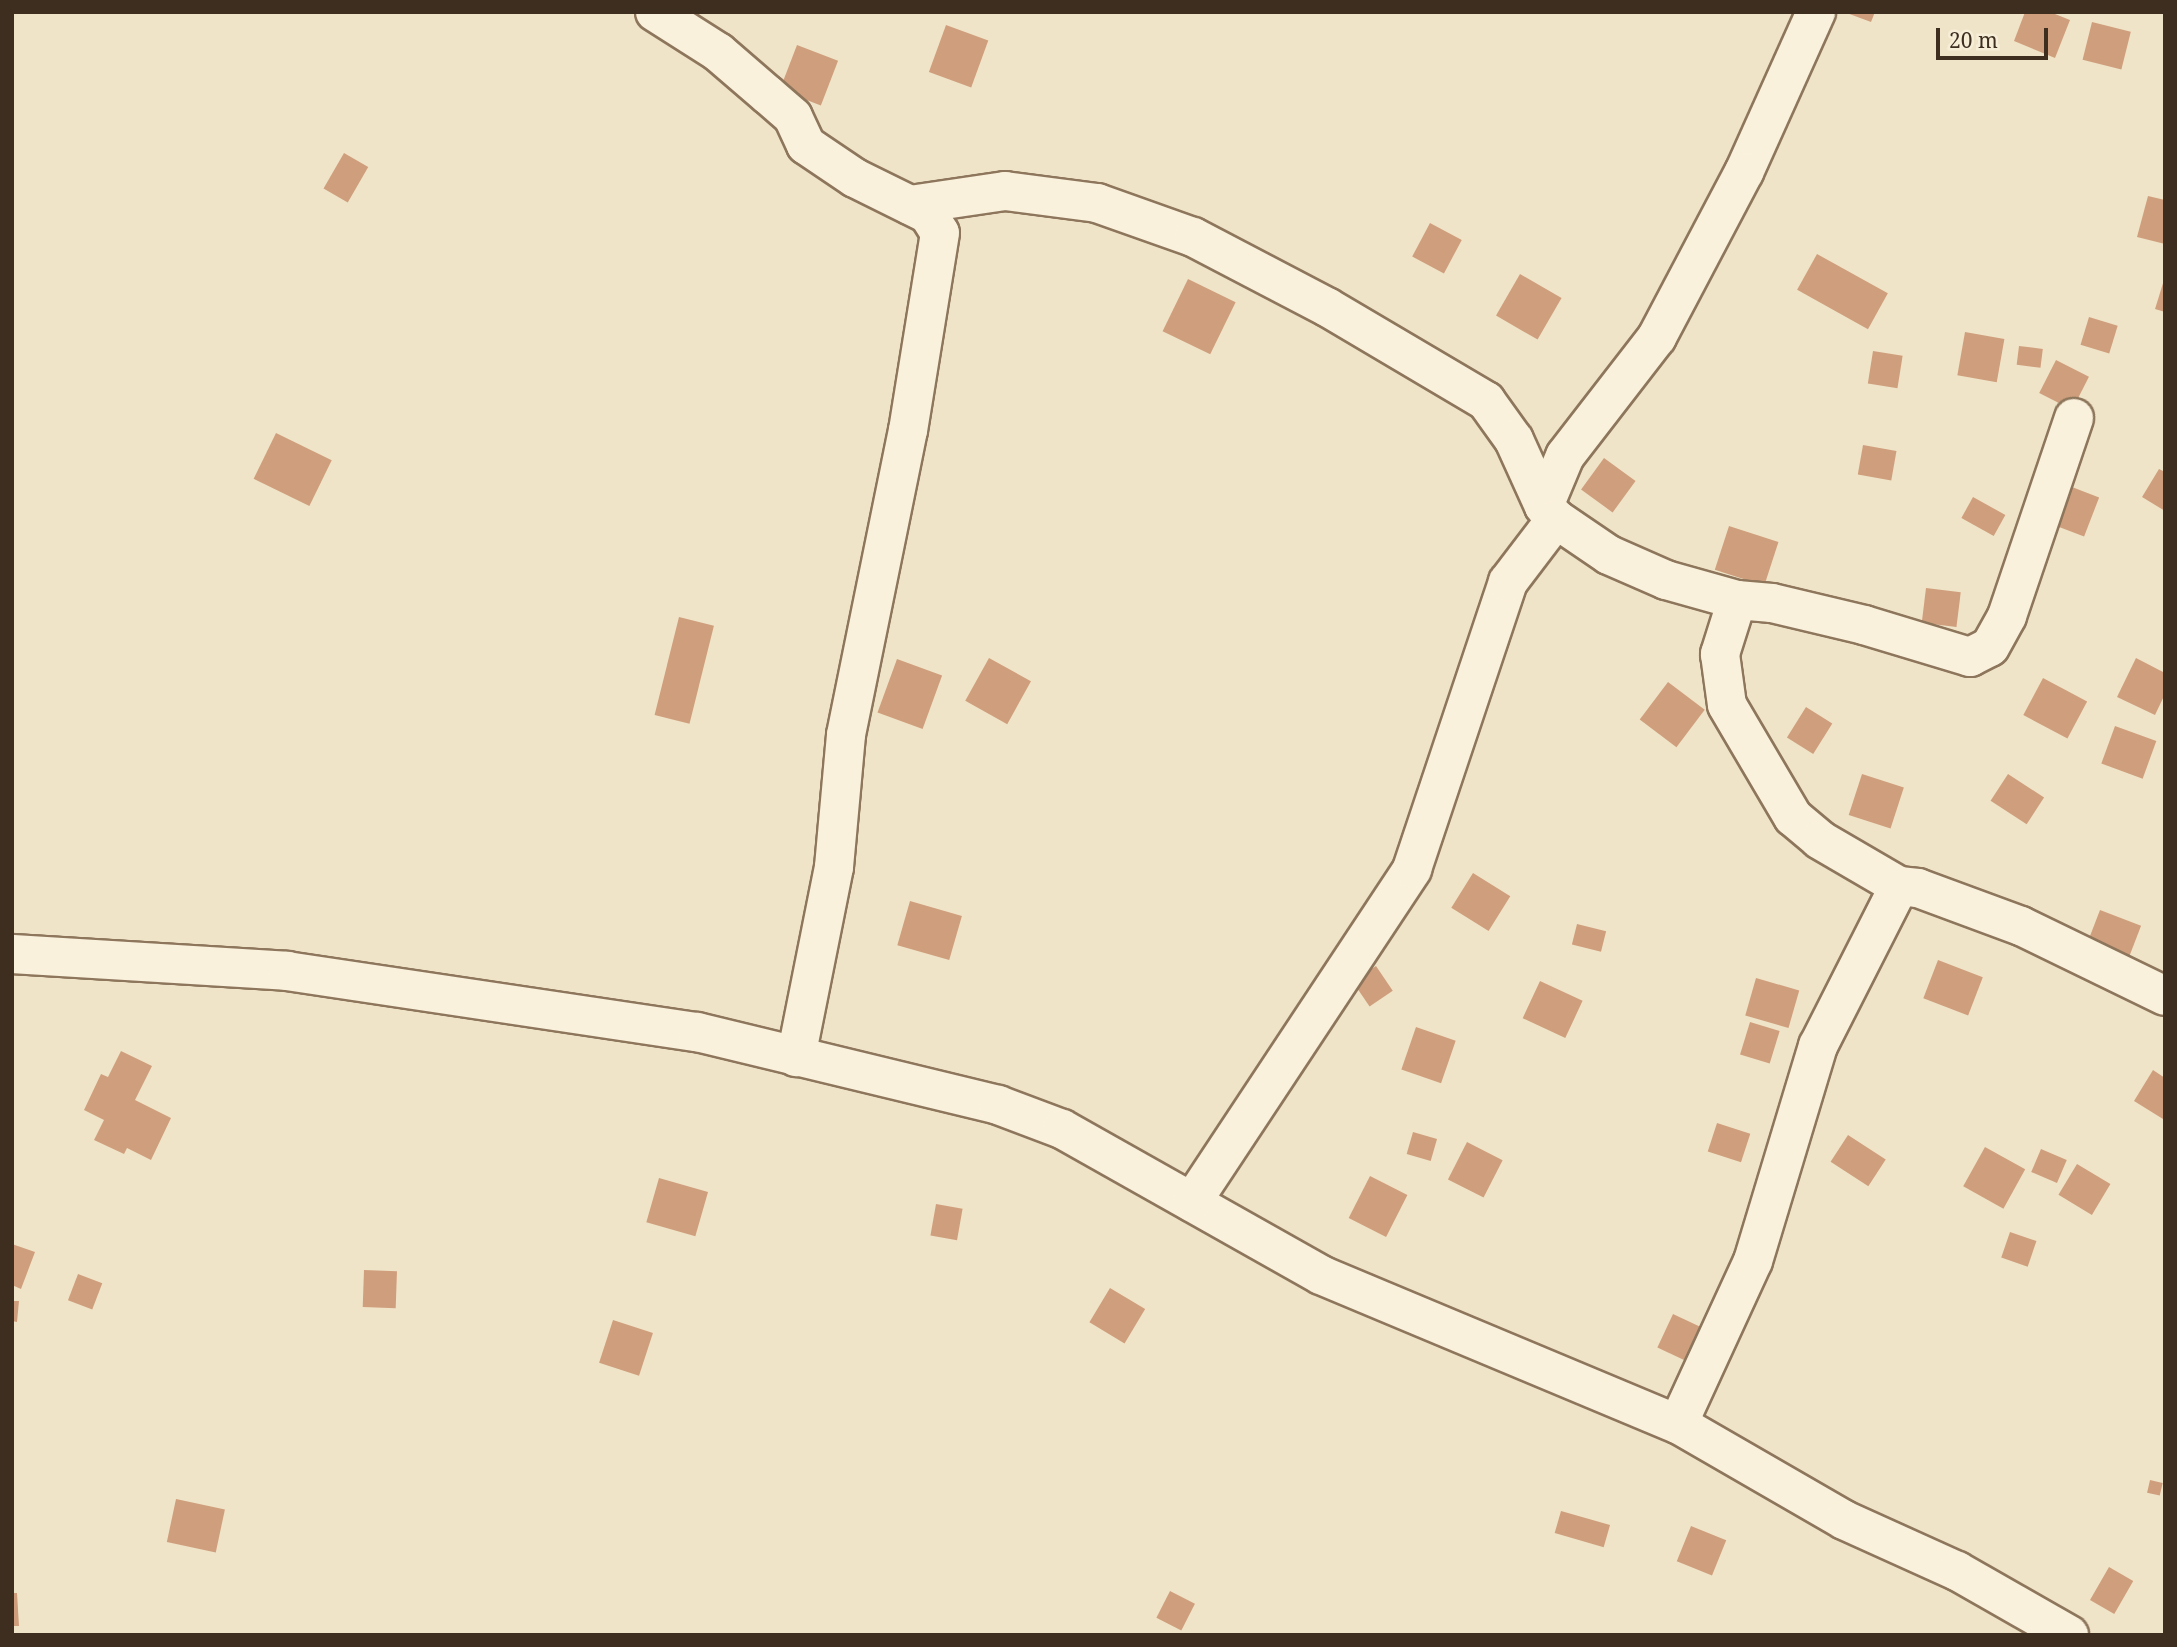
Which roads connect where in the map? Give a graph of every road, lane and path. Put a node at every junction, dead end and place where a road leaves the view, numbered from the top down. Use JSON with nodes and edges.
{"nodes":[{"id":1,"x":655,"y":12,"type":"edge"},
{"id":2,"x":1816,"y":12,"type":"edge"},
{"id":3,"x":910,"y":205,"type":"junction"},
{"id":4,"x":2074,"y":418,"type":"dead end"},
{"id":5,"x":1550,"y":513,"type":"junction"},
{"id":6,"x":1737,"y":600,"type":"junction"},
{"id":7,"x":1899,"y":886,"type":"junction"},
{"id":8,"x":12,"y":954,"type":"edge"},
{"id":9,"x":2165,"y":996,"type":"edge"},
{"id":10,"x":796,"y":1057,"type":"junction"},
{"id":11,"x":1192,"y":1202,"type":"junction"},
{"id":12,"x":1678,"y":1424,"type":"junction"},
{"id":13,"x":2069,"y":1635,"type":"edge"}],
"edges":[{"from":1,"to":3,"type":"street"},
{"from":2,"to":5,"type":"street"},
{"from":3,"to":5,"type":"street"},
{"from":3,"to":10,"type":"street"},
{"from":4,"to":6,"type":"street"},
{"from":5,"to":6,"type":"street"},
{"from":5,"to":11,"type":"street"},
{"from":6,"to":7,"type":"street"},
{"from":7,"to":9,"type":"street"},
{"from":7,"to":12,"type":"street"},
{"from":8,"to":10,"type":"street"},
{"from":10,"to":11,"type":"street"},
{"from":11,"to":12,"type":"street"},
{"from":12,"to":13,"type":"street"}]}
